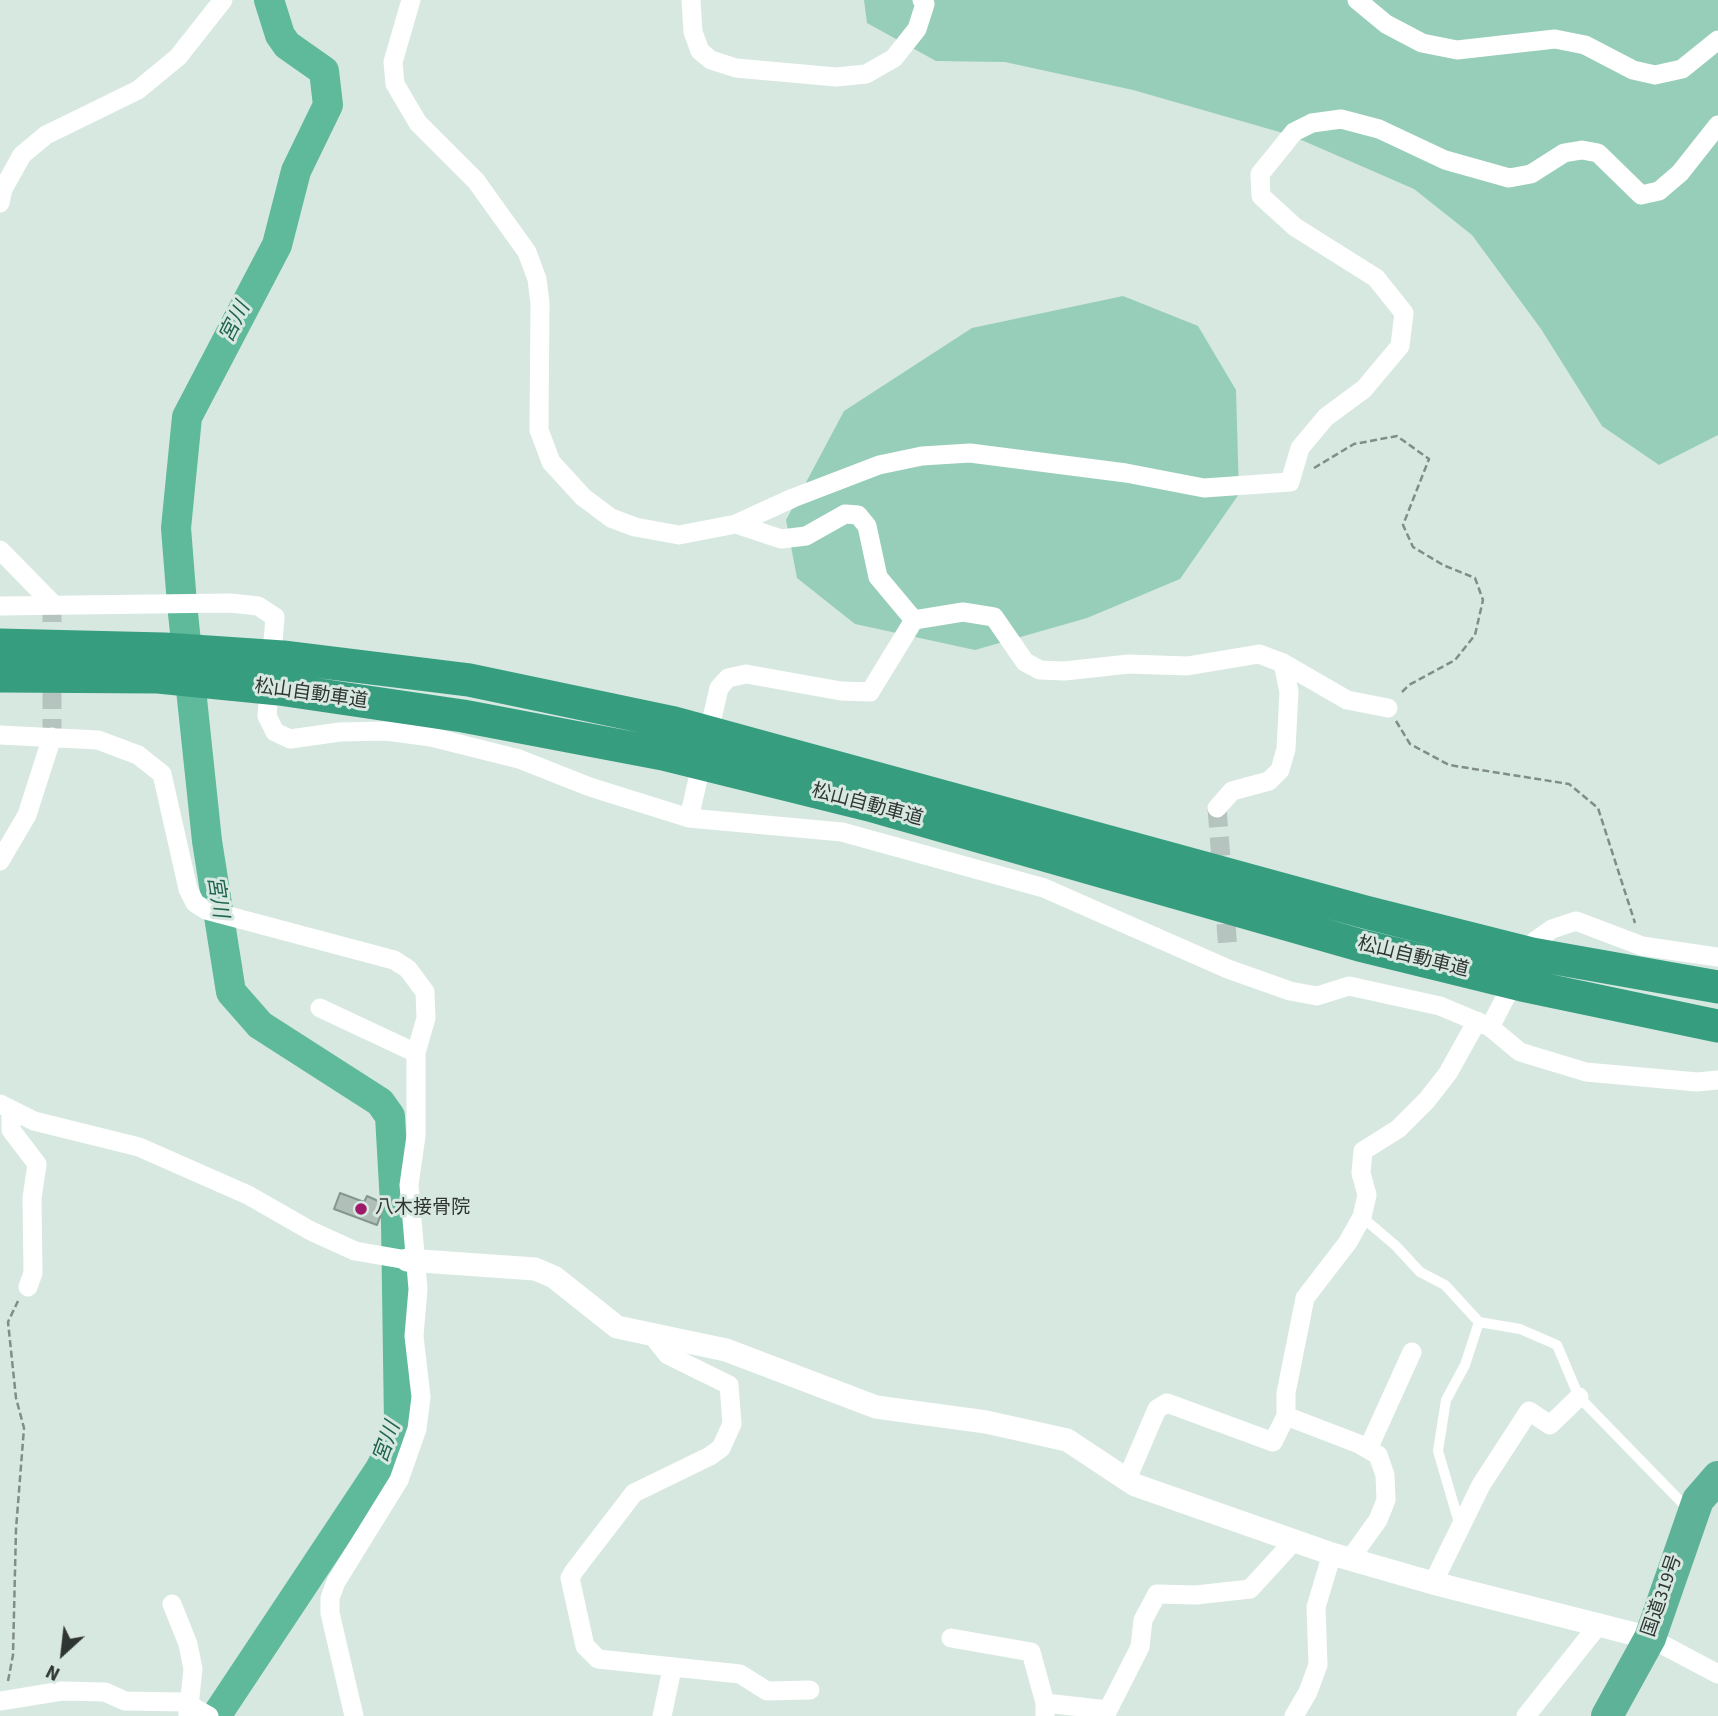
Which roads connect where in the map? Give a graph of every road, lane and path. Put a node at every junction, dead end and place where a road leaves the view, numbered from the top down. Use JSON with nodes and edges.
{"nodes":[{"id":1,"x":223,"y":0,"type":"edge"},
{"id":2,"x":411,"y":0,"type":"edge"},
{"id":3,"x":691,"y":0,"type":"edge"},
{"id":4,"x":922,"y":0,"type":"edge"},
{"id":5,"x":1357,"y":0,"type":"edge"},
{"id":6,"x":1718,"y":40,"type":"edge"},
{"id":7,"x":1718,"y":125,"type":"edge"},
{"id":8,"x":0,"y":203,"type":"edge"},
{"id":9,"x":1290,"y":482,"type":"junction"},
{"id":10,"x":736,"y":524,"type":"junction"},
{"id":11,"x":0,"y":550,"type":"edge"},
{"id":12,"x":52,"y":604,"type":"junction"},
{"id":13,"x":0,"y":606,"type":"edge"},
{"id":14,"x":914,"y":620,"type":"junction"},
{"id":15,"x":0,"y":645,"type":"edge"},
{"id":16,"x":161,"y":663,"type":"junction"},
{"id":17,"x":1283,"y":663,"type":"junction"},
{"id":18,"x":0,"y":676,"type":"edge"},
{"id":19,"x":1388,"y":708,"type":"junction"},
{"id":20,"x":0,"y":735,"type":"edge"},
{"id":21,"x":52,"y":737,"type":"junction"},
{"id":22,"x":1217,"y":808,"type":"dead end"},
{"id":23,"x":691,"y":811,"type":"junction"},
{"id":24,"x":0,"y":861,"type":"edge"},
{"id":25,"x":1642,"y":946,"type":"junction"},
{"id":26,"x":1718,"y":957,"type":"edge"},
{"id":27,"x":1718,"y":988,"type":"edge"},
{"id":28,"x":320,"y":1008,"type":"dead end"},
{"id":29,"x":1484,"y":1024,"type":"junction"},
{"id":30,"x":1718,"y":1026,"type":"edge"},
{"id":31,"x":416,"y":1053,"type":"junction"},
{"id":32,"x":1718,"y":1080,"type":"edge"},
{"id":33,"x":5,"y":1107,"type":"edge"},
{"id":34,"x":1362,"y":1217,"type":"junction"},
{"id":35,"x":403,"y":1259,"type":"junction"},
{"id":36,"x":28,"y":1287,"type":"joint"},
{"id":37,"x":1479,"y":1322,"type":"junction"},
{"id":38,"x":651,"y":1334,"type":"junction"},
{"id":39,"x":1412,"y":1352,"type":"dead end"},
{"id":40,"x":1579,"y":1397,"type":"junction"},
{"id":41,"x":1286,"y":1416,"type":"junction"},
{"id":42,"x":1368,"y":1449,"type":"junction"},
{"id":43,"x":1718,"y":1477,"type":"edge"},
{"id":44,"x":1127,"y":1479,"type":"junction"},
{"id":45,"x":1692,"y":1513,"type":"junction"},
{"id":46,"x":1460,"y":1527,"type":"junction"},
{"id":47,"x":1294,"y":1541,"type":"junction"},
{"id":48,"x":1341,"y":1556,"type":"junction"},
{"id":49,"x":1433,"y":1583,"type":"junction"},
{"id":50,"x":172,"y":1604,"type":"dead end"},
{"id":51,"x":1600,"y":1623,"type":"junction"},
{"id":52,"x":951,"y":1638,"type":"dead end"},
{"id":53,"x":1650,"y":1638,"type":"junction"},
{"id":54,"x":672,"y":1669,"type":"junction"},
{"id":55,"x":1718,"y":1674,"type":"edge"},
{"id":56,"x":810,"y":1690,"type":"dead end"},
{"id":57,"x":3,"y":1706,"type":"edge"},
{"id":58,"x":1045,"y":1710,"type":"edge"},
{"id":59,"x":190,"y":1711,"type":"edge"},
{"id":60,"x":209,"y":1716,"type":"edge"},
{"id":61,"x":354,"y":1716,"type":"edge"},
{"id":62,"x":662,"y":1716,"type":"edge"},
{"id":63,"x":1294,"y":1716,"type":"edge"},
{"id":64,"x":1526,"y":1716,"type":"edge"},
{"id":65,"x":1607,"y":1716,"type":"edge"}],
"edges":[{"from":1,"to":8,"type":"street"},
{"from":2,"to":10,"type":"street"},
{"from":3,"to":4,"type":"street"},
{"from":5,"to":6,"type":"street"},
{"from":7,"to":9,"type":"street"},
{"from":9,"to":10,"type":"street"},
{"from":9,"to":19,"type":"path"},
{"from":10,"to":14,"type":"street"},
{"from":11,"to":12,"type":"street"},
{"from":12,"to":13,"type":"street"},
{"from":12,"to":23,"type":"street"},
{"from":14,"to":17,"type":"street"},
{"from":14,"to":23,"type":"street"},
{"from":15,"to":16,"type":"highway","name":"松山自動車道"},
{"from":16,"to":18,"type":"highway","name":"松山自動車道"},
{"from":16,"to":27,"type":"highway","name":"松山自動車道"},
{"from":16,"to":30,"type":"highway","name":"松山自動車道"},
{"from":17,"to":19,"type":"street"},
{"from":17,"to":22,"type":"street"},
{"from":19,"to":25,"type":"path"},
{"from":20,"to":21,"type":"street"},
{"from":21,"to":24,"type":"street"},
{"from":21,"to":31,"type":"street"},
{"from":23,"to":29,"type":"street"},
{"from":25,"to":26,"type":"street"},
{"from":25,"to":29,"type":"street"},
{"from":28,"to":31,"type":"street"},
{"from":29,"to":32,"type":"street"},
{"from":29,"to":34,"type":"street"},
{"from":31,"to":35,"type":"street"},
{"from":33,"to":35,"type":"street"},
{"from":33,"to":36,"type":"street"},
{"from":34,"to":37,"type":"lane"},
{"from":34,"to":41,"type":"street"},
{"from":35,"to":38,"type":"street"},
{"from":35,"to":61,"type":"street"},
{"from":36,"to":57,"type":"path"},
{"from":37,"to":40,"type":"lane"},
{"from":37,"to":46,"type":"lane"},
{"from":38,"to":44,"type":"street"},
{"from":38,"to":54,"type":"street"},
{"from":39,"to":42,"type":"street"},
{"from":40,"to":45,"type":"lane"},
{"from":40,"to":46,"type":"street"},
{"from":41,"to":42,"type":"street"},
{"from":41,"to":44,"type":"street"},
{"from":42,"to":48,"type":"street"},
{"from":43,"to":45,"type":"highway","name":"国道319号"},
{"from":44,"to":47,"type":"street"},
{"from":45,"to":53,"type":"highway","name":"国道319号"},
{"from":46,"to":49,"type":"street"},
{"from":47,"to":48,"type":"street"},
{"from":47,"to":58,"type":"street"},
{"from":48,"to":49,"type":"street"},
{"from":48,"to":63,"type":"street"},
{"from":49,"to":51,"type":"street"},
{"from":50,"to":59,"type":"street"},
{"from":51,"to":53,"type":"street"},
{"from":51,"to":64,"type":"street"},
{"from":52,"to":58,"type":"street"},
{"from":53,"to":55,"type":"street"},
{"from":53,"to":65,"type":"highway","name":"国道319号"},
{"from":54,"to":56,"type":"street"},
{"from":54,"to":62,"type":"street"},
{"from":57,"to":59,"type":"street"},
{"from":59,"to":60,"type":"street"}]}
